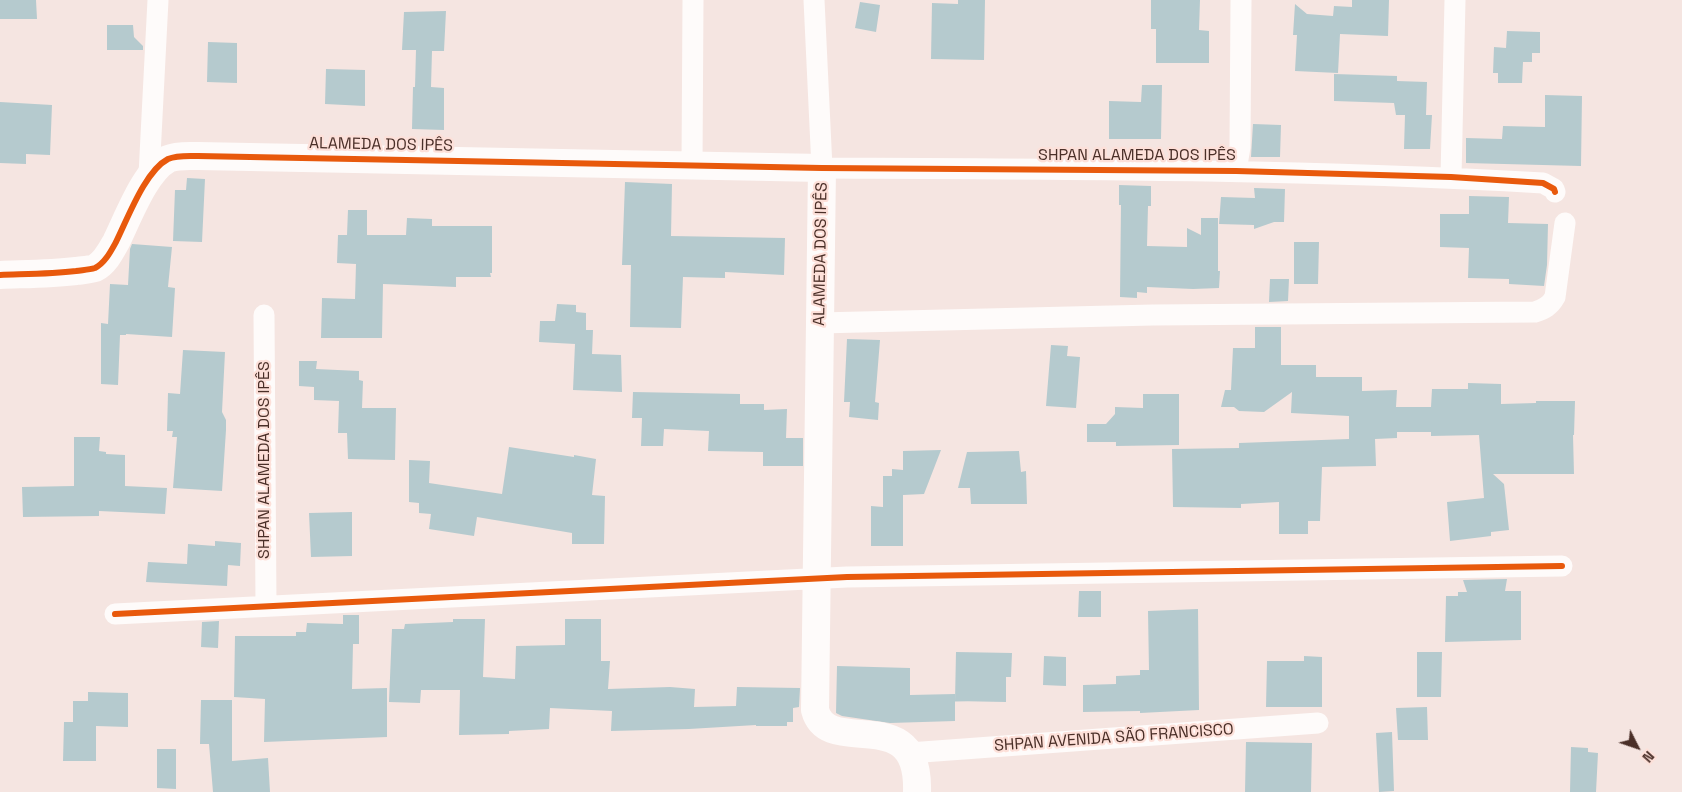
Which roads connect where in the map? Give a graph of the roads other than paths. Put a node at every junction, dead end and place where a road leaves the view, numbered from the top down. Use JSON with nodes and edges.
{"nodes":[{"id":1,"x":158,"y":0,"type":"edge"},
{"id":2,"x":693,"y":0,"type":"edge"},
{"id":3,"x":814,"y":0,"type":"edge"},
{"id":4,"x":1241,"y":0,"type":"edge"},
{"id":5,"x":1455,"y":0,"type":"edge"},
{"id":6,"x":692,"y":165,"type":"junction"},
{"id":7,"x":822,"y":168,"type":"junction"},
{"id":8,"x":1236,"y":170,"type":"junction"},
{"id":9,"x":149,"y":175,"type":"junction"},
{"id":10,"x":1451,"y":178,"type":"junction"},
{"id":11,"x":1555,"y":192,"type":"dead end"},
{"id":12,"x":1565,"y":224,"type":"dead end"},
{"id":13,"x":0,"y":275,"type":"edge"},
{"id":14,"x":264,"y":315,"type":"dead end"},
{"id":15,"x":819,"y":323,"type":"junction"},
{"id":16,"x":1562,"y":566,"type":"dead end"},
{"id":17,"x":816,"y":579,"type":"junction"},
{"id":18,"x":266,"y":605,"type":"junction"},
{"id":19,"x":115,"y":614,"type":"dead end"},
{"id":20,"x":1318,"y":723,"type":"dead end"},
{"id":21,"x":910,"y":753,"type":"junction"},
{"id":22,"x":917,"y":792,"type":"edge"}],
"edges":[{"from":1,"to":9,"type":"street"},
{"from":2,"to":6,"type":"street"},
{"from":3,"to":7,"type":"street"},
{"from":4,"to":8,"type":"street"},
{"from":5,"to":10,"type":"street"},
{"from":6,"to":7,"type":"street","name":"ALAMEDA DOS IPÊS"},
{"from":6,"to":9,"type":"street","name":"ALAMEDA DOS IPÊS"},
{"from":7,"to":8,"type":"street","name":"SHPAN ALAMEDA DOS IPÊS"},
{"from":7,"to":15,"type":"street","name":"ALAMEDA DOS IPÊS"},
{"from":8,"to":10,"type":"street","name":"SHPAN ALAMEDA DOS IPÊS"},
{"from":9,"to":13,"type":"street","name":"ALAMEDA DOS IPÊS"},
{"from":10,"to":11,"type":"street","name":"SHPAN ALAMEDA DOS IPÊS"},
{"from":12,"to":15,"type":"street"},
{"from":14,"to":18,"type":"street","name":"SHPAN ALAMEDA DOS IPÊS"},
{"from":15,"to":17,"type":"street","name":"ALAMEDA DOS IPÊS"},
{"from":16,"to":17,"type":"street"},
{"from":17,"to":18,"type":"street"},
{"from":17,"to":21,"type":"street","name":"ALAMEDA DOS IPÊS"},
{"from":18,"to":19,"type":"street"},
{"from":20,"to":21,"type":"street","name":"SHPAN AVENIDA SÃO FRANCISCO"},
{"from":21,"to":22,"type":"street"}]}
